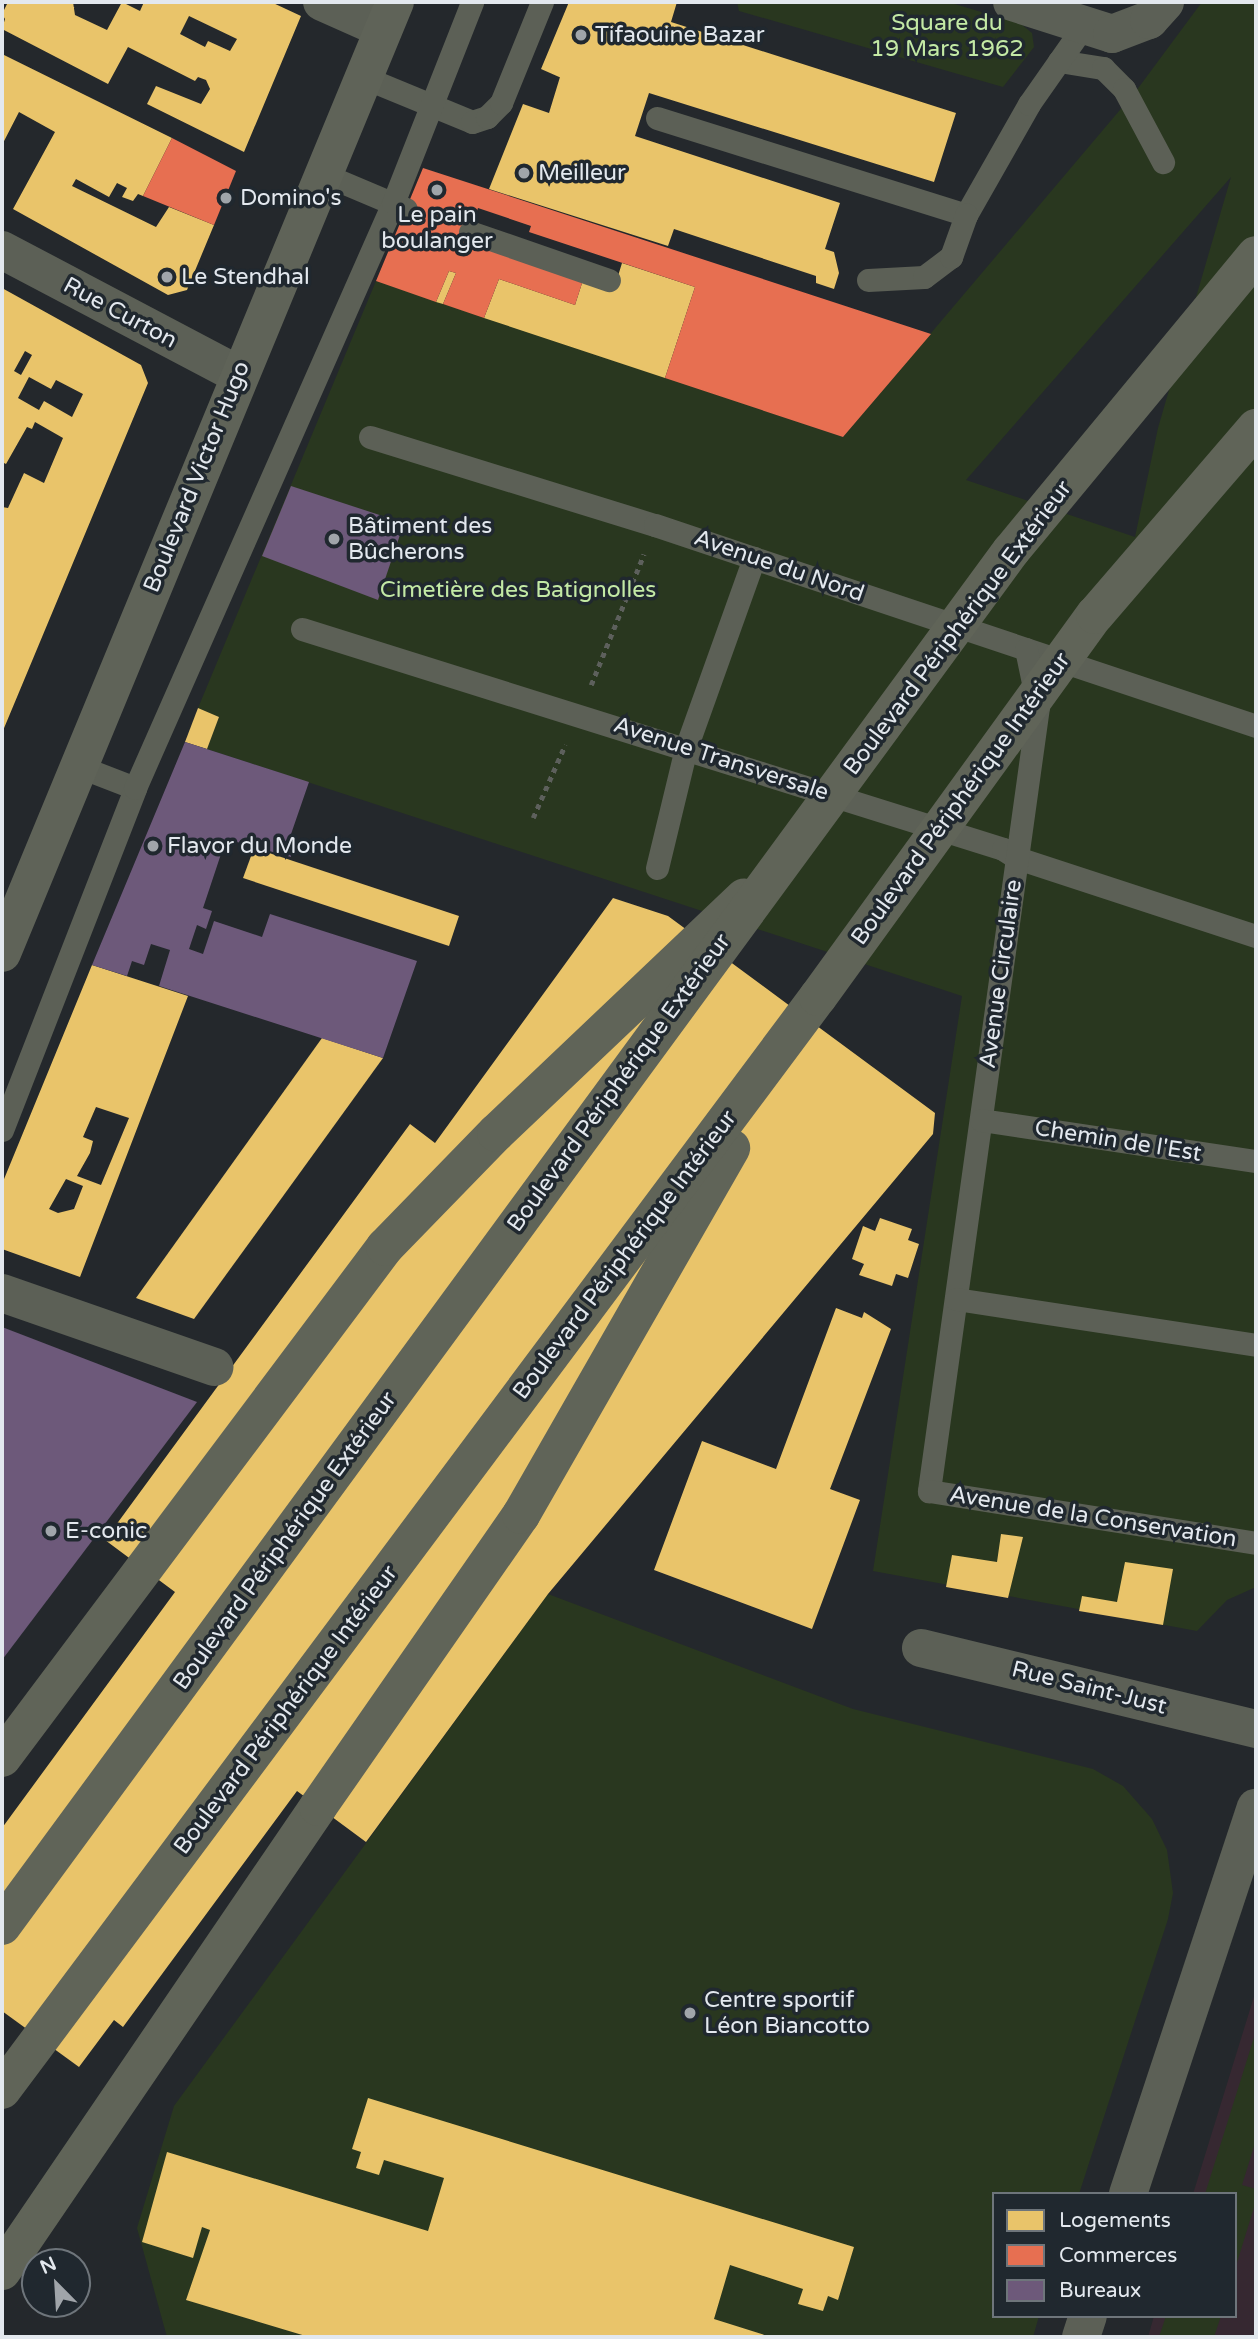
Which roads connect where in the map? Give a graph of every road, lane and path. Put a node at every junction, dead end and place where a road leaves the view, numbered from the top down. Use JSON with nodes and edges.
{"nodes":[{"id":1,"x":322,"y":2,"type":"edge"},
{"id":2,"x":472,"y":2,"type":"edge"},
{"id":3,"x":542,"y":2,"type":"edge"},
{"id":4,"x":1012,"y":2,"type":"edge"},
{"id":5,"x":1165,"y":2,"type":"edge"},
{"id":6,"x":389,"y":15,"type":"edge"},
{"id":7,"x":1085,"y":24,"type":"junction"},
{"id":8,"x":1059,"y":61,"type":"junction"},
{"id":9,"x":363,"y":77,"type":"junction"},
{"id":10,"x":429,"y":107,"type":"junction"},
{"id":11,"x":657,"y":118,"type":"dead end"},
{"id":12,"x":1163,"y":162,"type":"dead end"},
{"id":13,"x":323,"y":174,"type":"junction"},
{"id":14,"x":399,"y":206,"type":"junction"},
{"id":15,"x":966,"y":215,"type":"junction"},
{"id":16,"x":470,"y":232,"type":"dead end"},
{"id":17,"x":2,"y":250,"type":"edge"},
{"id":18,"x":1256,"y":255,"type":"edge"},
{"id":19,"x":609,"y":280,"type":"dead end"},
{"id":20,"x":868,"y":280,"type":"dead end"},
{"id":21,"x":239,"y":375,"type":"junction"},
{"id":22,"x":1256,"y":428,"type":"edge"},
{"id":23,"x":370,"y":438,"type":"dead end"},
{"id":24,"x":655,"y":525,"type":"junction"},
{"id":25,"x":754,"y":558,"type":"junction"},
{"id":26,"x":302,"y":629,"type":"dead end"},
{"id":27,"x":1026,"y":649,"type":"junction"},
{"id":28,"x":579,"y":713,"type":"junction"},
{"id":29,"x":1256,"y":726,"type":"edge"},
{"id":30,"x":686,"y":748,"type":"junction"},
{"id":31,"x":78,"y":766,"type":"junction"},
{"id":32,"x":135,"y":788,"type":"junction"},
{"id":33,"x":533,"y":818,"type":"dead end"},
{"id":34,"x":1017,"y":858,"type":"junction"},
{"id":35,"x":779,"y":866,"type":"junction"},
{"id":36,"x":656,"y":867,"type":"dead end"},
{"id":37,"x":1256,"y":936,"type":"edge"},
{"id":38,"x":2,"y":953,"type":"edge"},
{"id":39,"x":818,"y":997,"type":"junction"},
{"id":40,"x":981,"y":1120,"type":"junction"},
{"id":41,"x":2,"y":1130,"type":"edge"},
{"id":42,"x":1256,"y":1161,"type":"edge"},
{"id":43,"x":2,"y":1293,"type":"edge"},
{"id":44,"x":956,"y":1300,"type":"junction"},
{"id":45,"x":1256,"y":1345,"type":"edge"},
{"id":46,"x":215,"y":1367,"type":"dead end"},
{"id":47,"x":929,"y":1492,"type":"joint"},
{"id":48,"x":1256,"y":1543,"type":"edge"},
{"id":49,"x":921,"y":1648,"type":"dead end"},
{"id":50,"x":1256,"y":1729,"type":"edge"},
{"id":51,"x":2,"y":1758,"type":"edge"},
{"id":52,"x":1256,"y":1808,"type":"edge"},
{"id":53,"x":2,"y":1926,"type":"edge"},
{"id":54,"x":2,"y":2090,"type":"edge"},
{"id":55,"x":1129,"y":2192,"type":"edge"},
{"id":56,"x":2,"y":2271,"type":"edge"},
{"id":57,"x":1087,"y":2318,"type":"edge"},
{"id":58,"x":1081,"y":2337,"type":"edge"}],
"edges":[{"from":1,"to":6,"type":"street"},
{"from":2,"to":10,"type":"lane"},
{"from":3,"to":10,"type":"lane"},
{"from":4,"to":7,"type":"street"},
{"from":5,"to":7,"type":"street"},
{"from":6,"to":9,"type":"main road","name":"Boulevard Victor Hugo"},
{"from":7,"to":8,"type":"lane"},
{"from":8,"to":12,"type":"lane"},
{"from":8,"to":15,"type":"lane"},
{"from":9,"to":10,"type":"lane"},
{"from":9,"to":13,"type":"main road","name":"Boulevard Victor Hugo"},
{"from":10,"to":14,"type":"lane"},
{"from":11,"to":15,"type":"lane"},
{"from":13,"to":14,"type":"lane"},
{"from":13,"to":21,"type":"main road","name":"Boulevard Victor Hugo"},
{"from":14,"to":32,"type":"lane"},
{"from":15,"to":20,"type":"lane"},
{"from":16,"to":19,"type":"lane"},
{"from":17,"to":21,"type":"street","name":"Rue Curton"},
{"from":18,"to":35,"type":"highway","name":"Boulevard Périphérique Extérieur","bridge":true},
{"from":21,"to":31,"type":"main road","name":"Boulevard Victor Hugo"},
{"from":22,"to":39,"type":"highway","name":"Boulevard Périphérique Intérieur","bridge":true},
{"from":23,"to":24,"type":"lane","name":"Avenue du Nord"},
{"from":24,"to":25,"type":"lane","name":"Avenue du Nord"},
{"from":24,"to":28,"type":"path"},
{"from":25,"to":27,"type":"lane","name":"Avenue du Nord"},
{"from":25,"to":30,"type":"lane"},
{"from":26,"to":28,"type":"lane","name":"Avenue Transversale"},
{"from":27,"to":29,"type":"lane","name":"Avenue du Nord"},
{"from":27,"to":34,"type":"lane","name":"Avenue Circulaire"},
{"from":28,"to":30,"type":"lane","name":"Avenue Transversale"},
{"from":28,"to":33,"type":"path"},
{"from":30,"to":34,"type":"lane","name":"Avenue Transversale"},
{"from":30,"to":36,"type":"lane"},
{"from":31,"to":32,"type":"lane"},
{"from":31,"to":38,"type":"main road","name":"Boulevard Victor Hugo"},
{"from":32,"to":41,"type":"lane"},
{"from":34,"to":37,"type":"lane","name":"Avenue Transversale"},
{"from":34,"to":40,"type":"lane","name":"Avenue Circulaire"},
{"from":35,"to":51,"type":"highway","bridge":true},
{"from":35,"to":53,"type":"highway","name":"Boulevard Périphérique Extérieur","bridge":true},
{"from":39,"to":54,"type":"highway","name":"Boulevard Périphérique Intérieur","bridge":true},
{"from":39,"to":56,"type":"highway","bridge":true},
{"from":40,"to":42,"type":"lane","name":"Chemin de l'Est"},
{"from":40,"to":44,"type":"lane","name":"Avenue Circulaire"},
{"from":43,"to":46,"type":"street"},
{"from":44,"to":45,"type":"lane"},
{"from":44,"to":47,"type":"lane","name":"Avenue Circulaire"},
{"from":47,"to":48,"type":"lane","name":"Avenue de la Conservation"},
{"from":49,"to":50,"type":"street","name":"Rue Saint-Just"},
{"from":52,"to":55,"type":"street"},
{"from":57,"to":58,"type":"street"}]}
